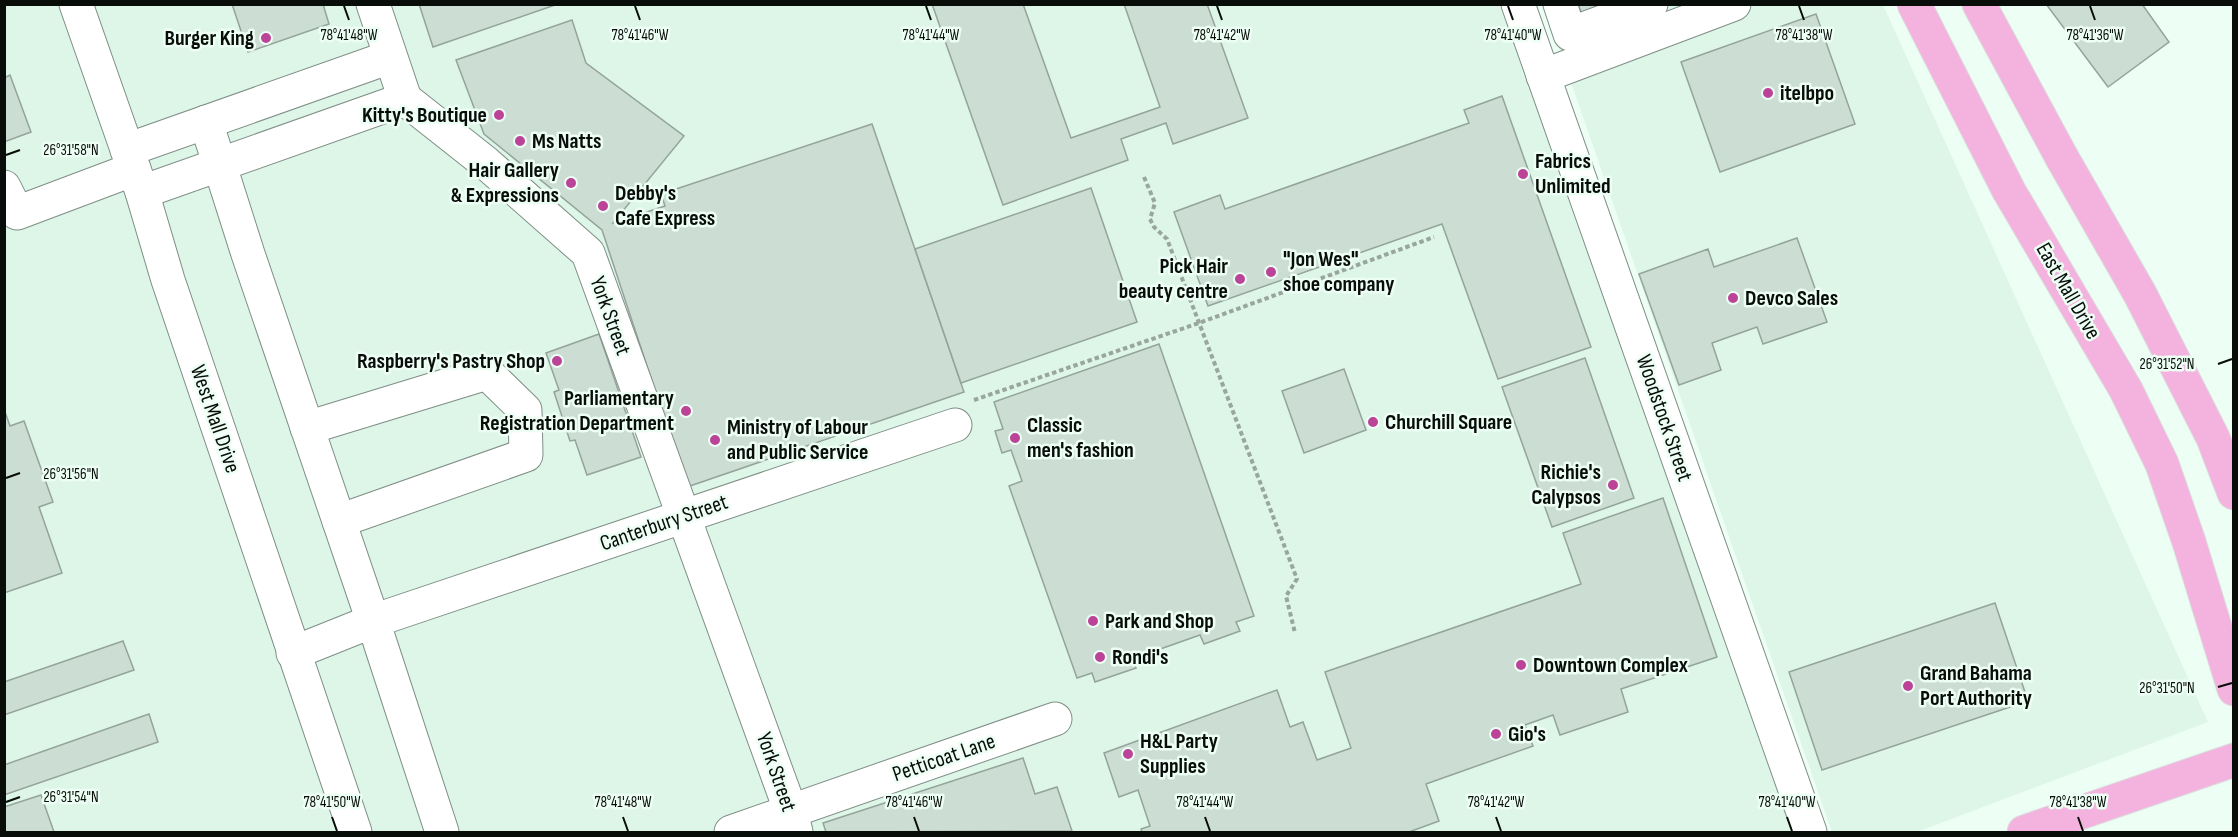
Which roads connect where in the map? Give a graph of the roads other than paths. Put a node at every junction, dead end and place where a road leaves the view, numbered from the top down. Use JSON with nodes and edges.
{"nodes":[{"id":1,"x":76,"y":4,"type":"edge"},
{"id":2,"x":373,"y":4,"type":"edge"},
{"id":3,"x":1518,"y":4,"type":"edge"},
{"id":4,"x":1560,"y":4,"type":"edge"},
{"id":5,"x":1651,"y":4,"type":"edge"},
{"id":6,"x":1734,"y":4,"type":"edge"},
{"id":7,"x":1914,"y":4,"type":"edge"},
{"id":8,"x":1979,"y":4,"type":"edge"},
{"id":9,"x":390,"y":57,"type":"junction"},
{"id":10,"x":1543,"y":76,"type":"junction"},
{"id":11,"x":405,"y":99,"type":"junction"},
{"id":12,"x":206,"y":122,"type":"junction"},
{"id":13,"x":220,"y":164,"type":"junction"},
{"id":14,"x":134,"y":170,"type":"junction"},
{"id":15,"x":4,"y":187,"type":"edge"},
{"id":16,"x":955,"y":425,"type":"road end"},
{"id":17,"x":307,"y":428,"type":"junction"},
{"id":18,"x":2234,"y":493,"type":"edge"},
{"id":19,"x":682,"y":517,"type":"junction"},
{"id":20,"x":339,"y":521,"type":"junction"},
{"id":21,"x":373,"y":621,"type":"junction"},
{"id":22,"x":293,"y":653,"type":"junction"},
{"id":23,"x":2234,"y":689,"type":"edge"},
{"id":24,"x":1055,"y":719,"type":"dead end"},
{"id":25,"x":2234,"y":760,"type":"edge"},
{"id":26,"x":793,"y":822,"type":"edge"},
{"id":27,"x":355,"y":832,"type":"edge"},
{"id":28,"x":442,"y":832,"type":"edge"},
{"id":29,"x":731,"y":832,"type":"edge"},
{"id":30,"x":1810,"y":832,"type":"edge"},
{"id":31,"x":2024,"y":832,"type":"edge"}],
"edges":[{"from":1,"to":14,"type":"street","name":"West Mall Drive"},
{"from":2,"to":9,"type":"street"},
{"from":3,"to":10,"type":"street","name":"Woodstock Street"},
{"from":4,"to":5,"type":"street"},
{"from":6,"to":10,"type":"street"},
{"from":7,"to":23,"type":"main road","name":"East Mall Drive"},
{"from":8,"to":18,"type":"main road"},
{"from":9,"to":11,"type":"street"},
{"from":9,"to":12,"type":"street"},
{"from":10,"to":30,"type":"street","name":"Woodstock Street"},
{"from":11,"to":13,"type":"street"},
{"from":11,"to":19,"type":"street","name":"York Street"},
{"from":12,"to":13,"type":"street"},
{"from":12,"to":14,"type":"street"},
{"from":13,"to":14,"type":"street"},
{"from":13,"to":17,"type":"street"},
{"from":14,"to":15,"type":"street"},
{"from":14,"to":22,"type":"street","name":"West Mall Drive"},
{"from":16,"to":19,"type":"street","name":"Canterbury Street"},
{"from":17,"to":20,"type":"street"},
{"from":17,"to":20,"type":"street"},
{"from":19,"to":21,"type":"street","name":"Canterbury Street"},
{"from":19,"to":26,"type":"street","name":"York Street"},
{"from":20,"to":21,"type":"street"},
{"from":21,"to":22,"type":"street","name":"Canterbury Street"},
{"from":21,"to":28,"type":"street"},
{"from":22,"to":27,"type":"street","name":"West Mall Drive"},
{"from":24,"to":26,"type":"street","name":"Petticoat Lane"},
{"from":25,"to":31,"type":"main road"},
{"from":26,"to":29,"type":"street","name":"Petticoat Lane"}]}
